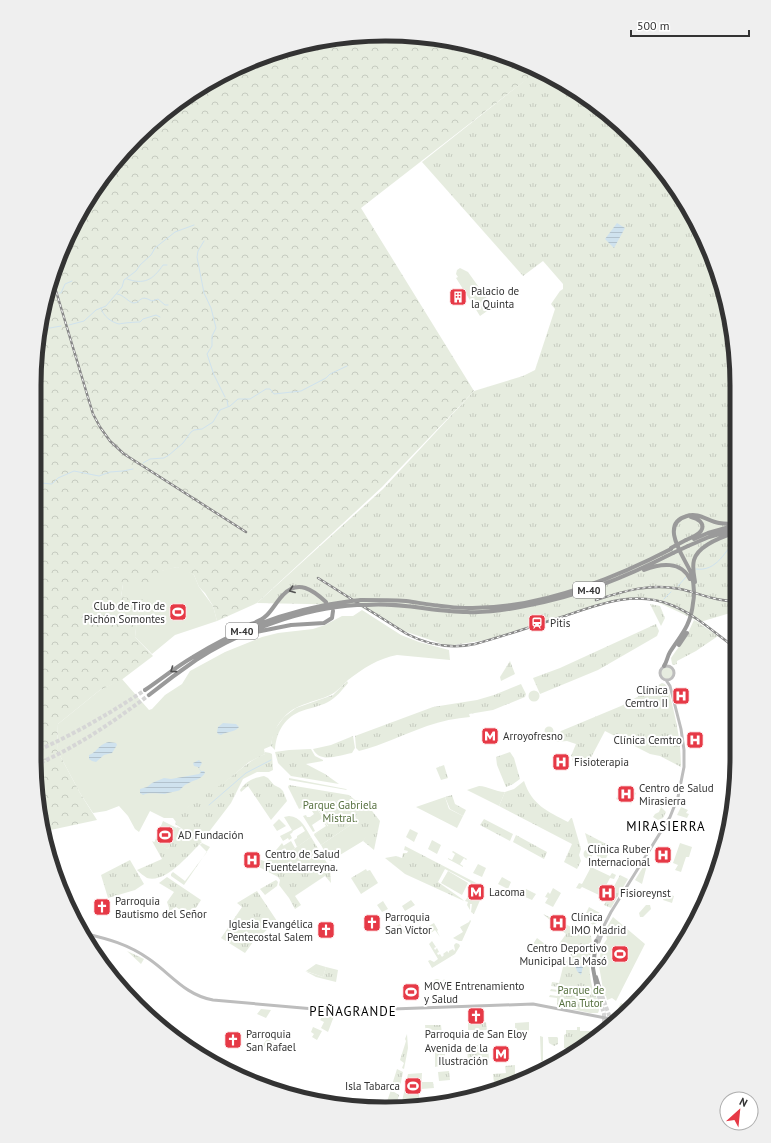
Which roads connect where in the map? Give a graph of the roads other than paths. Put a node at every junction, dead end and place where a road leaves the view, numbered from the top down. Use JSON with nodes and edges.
{"nodes":[{"id":1,"x":730,"y":524,"type":"edge"},
{"id":2,"x":730,"y":526,"type":"edge"},
{"id":3,"x":730,"y":532,"type":"edge"},
{"id":4,"x":730,"y":534,"type":"edge"},
{"id":5,"x":687,"y":543,"type":"junction"},
{"id":6,"x":672,"y":550,"type":"junction"},
{"id":7,"x":603,"y":585,"type":"junction"},
{"id":8,"x":695,"y":595,"type":"junction"},
{"id":9,"x":326,"y":602,"type":"dead end"},
{"id":10,"x":499,"y":608,"type":"junction"},
{"id":11,"x":467,"y":610,"type":"junction"},
{"id":12,"x":333,"y":611,"type":"dead end"},
{"id":13,"x":216,"y":644,"type":"junction"},
{"id":14,"x":222,"y":645,"type":"junction"},
{"id":15,"x":664,"y":666,"type":"junction"},
{"id":16,"x":670,"y":667,"type":"junction"},
{"id":17,"x":666,"y":680,"type":"junction"},
{"id":18,"x":671,"y":680,"type":"junction"},
{"id":19,"x":145,"y":690,"type":"tunnel mouth"},
{"id":20,"x":149,"y":695,"type":"tunnel mouth"},
{"id":21,"x":90,"y":935,"type":"edge"},
{"id":22,"x":598,"y":941,"type":"junction"},
{"id":23,"x":598,"y":990,"type":"tunnel mouth"},
{"id":24,"x":609,"y":1020,"type":"edge"}],
"edges":[{"from":1,"to":8,"type":"highway"},
{"from":2,"to":5,"type":"highway","number":"M-40"},
{"from":3,"to":5,"type":"highway","number":"M-40"},
{"from":4,"to":8,"type":"highway"},
{"from":5,"to":6,"type":"highway","number":"M-40","bridge":true},
{"from":5,"to":8,"type":"highway"},
{"from":6,"to":7,"type":"highway","number":"M-40"},
{"from":6,"to":10,"type":"highway","number":"M-40"},
{"from":7,"to":8,"type":"highway"},
{"from":7,"to":10,"type":"highway","number":"M-40"},
{"from":8,"to":15,"type":"highway"},
{"from":8,"to":16,"type":"highway"},
{"from":9,"to":13,"type":"highway","one_way":true},
{"from":10,"to":11,"type":"highway","number":"M-40"},
{"from":11,"to":13,"type":"highway","number":"M-40","bridge":true},
{"from":11,"to":14,"type":"highway","number":"M-40","bridge":true},
{"from":12,"to":14,"type":"highway"},
{"from":13,"to":19,"type":"highway","number":"M-40","one_way":true},
{"from":14,"to":20,"type":"highway","number":"M-40"},
{"from":15,"to":16,"type":"main road"},
{"from":15,"to":17,"type":"main road"},
{"from":16,"to":18,"type":"main road"},
{"from":17,"to":18,"type":"main road"},
{"from":17,"to":22,"type":"main road"},
{"from":18,"to":22,"type":"main road"},
{"from":21,"to":24,"type":"main road"},
{"from":22,"to":23,"type":"highway"}]}
